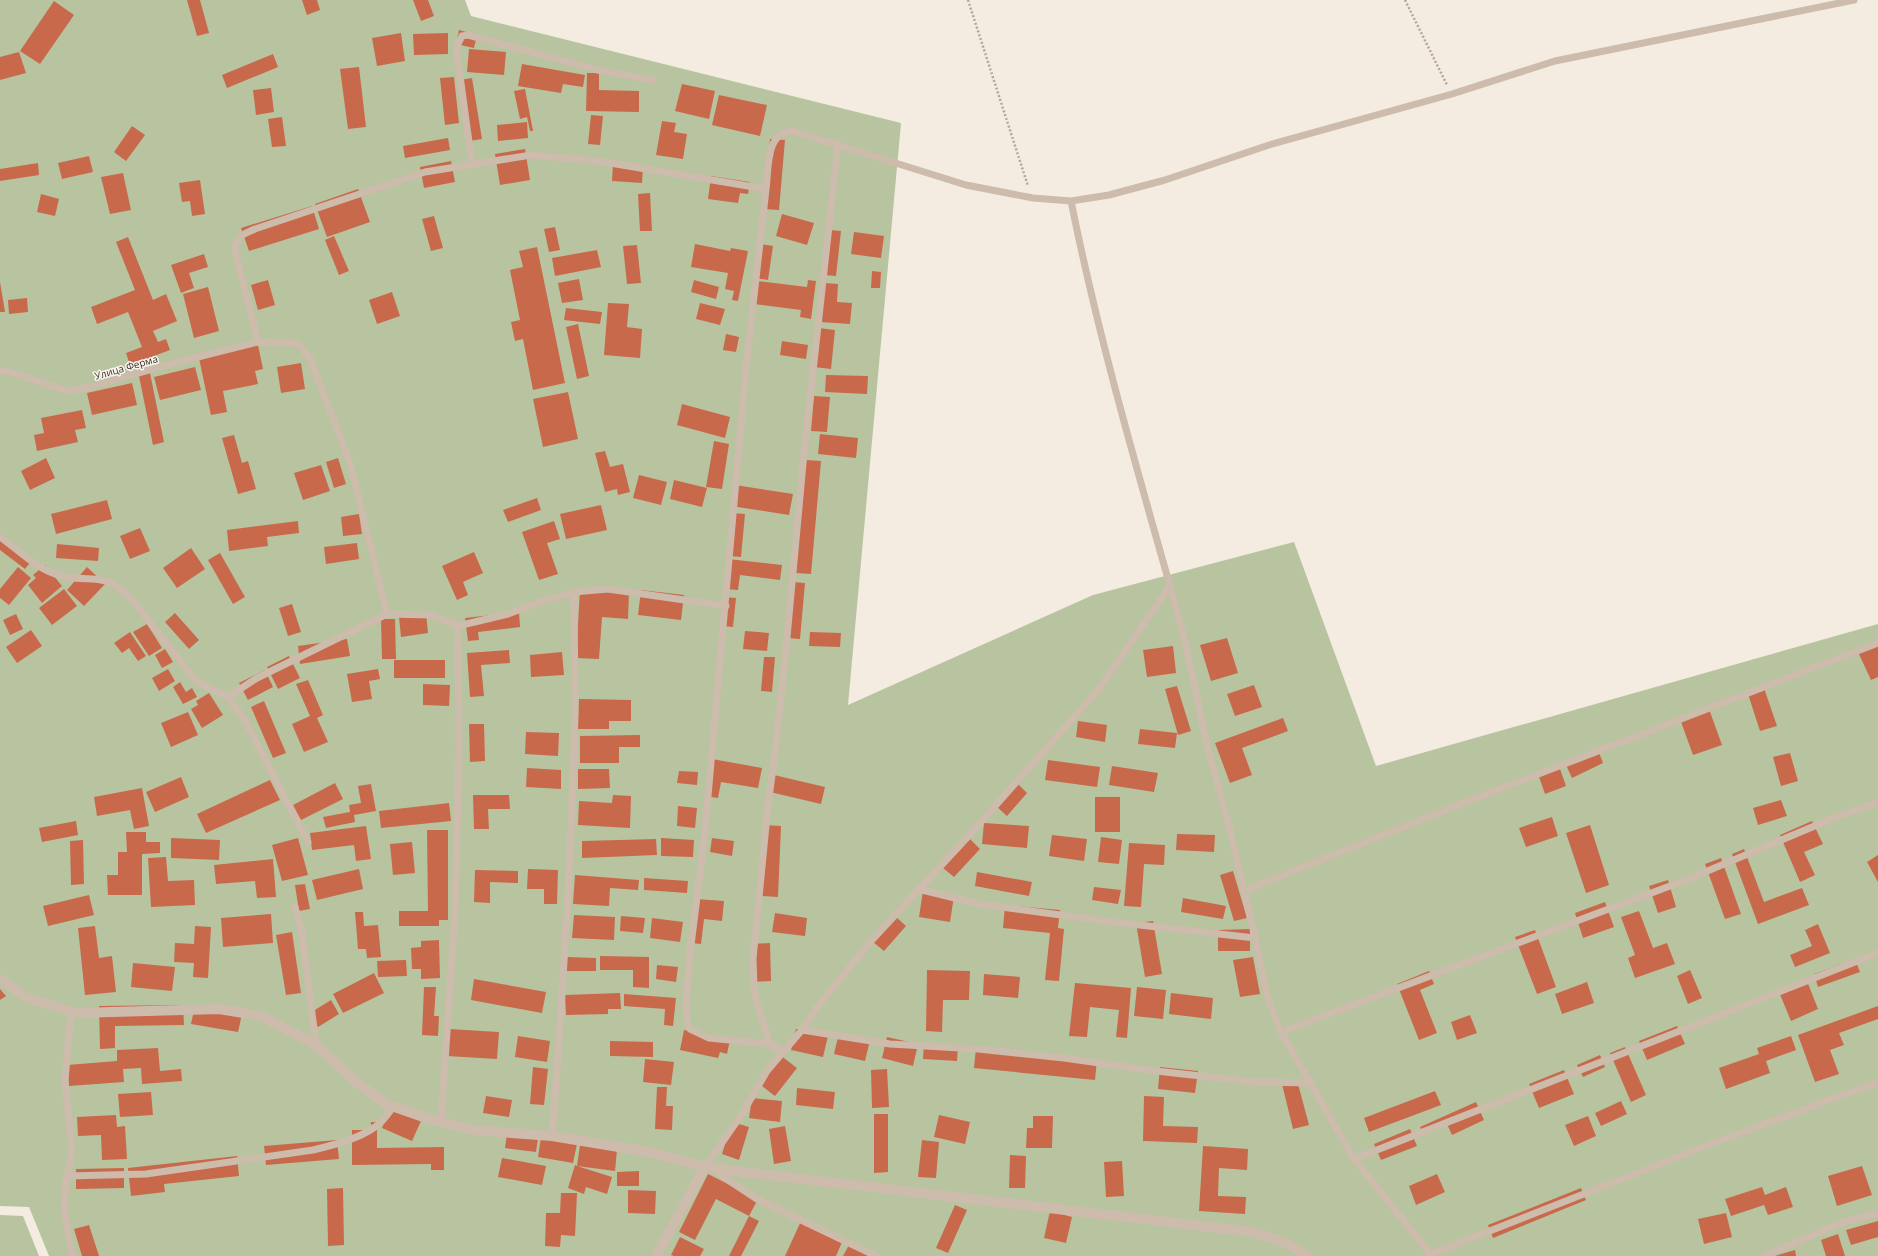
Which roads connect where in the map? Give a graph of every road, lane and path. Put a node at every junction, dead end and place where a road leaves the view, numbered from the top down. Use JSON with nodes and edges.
{"nodes":[{"id":1,"x":968,"y":0,"type":"edge"},
{"id":2,"x":1405,"y":0,"type":"edge"},
{"id":3,"x":1854,"y":0,"type":"edge"},
{"id":4,"x":653,"y":80,"type":"dead end"},
{"id":5,"x":1452,"y":94,"type":"junction"},
{"id":6,"x":838,"y":144,"type":"junction"},
{"id":7,"x":472,"y":164,"type":"junction"},
{"id":8,"x":766,"y":189,"type":"junction"},
{"id":9,"x":1033,"y":198,"type":"junction"},
{"id":10,"x":1071,"y":201,"type":"junction"},
{"id":11,"x":258,"y":342,"type":"junction"},
{"id":12,"x":0,"y":371,"type":"edge"},
{"id":13,"x":0,"y":537,"type":"edge"},
{"id":14,"x":1170,"y":586,"type":"junction"},
{"id":15,"x":574,"y":592,"type":"junction"},
{"id":16,"x":726,"y":606,"type":"junction"},
{"id":17,"x":387,"y":614,"type":"junction"},
{"id":18,"x":458,"y":626,"type":"junction"},
{"id":19,"x":1878,"y":643,"type":"edge"},
{"id":20,"x":228,"y":697,"type":"junction"},
{"id":21,"x":1878,"y":802,"type":"edge"},
{"id":22,"x":308,"y":842,"type":"dead end"},
{"id":23,"x":918,"y":890,"type":"junction"},
{"id":24,"x":1244,"y":891,"type":"junction"},
{"id":25,"x":295,"y":907,"type":"dead end"},
{"id":26,"x":1255,"y":938,"type":"junction"},
{"id":27,"x":1878,"y":953,"type":"edge"},
{"id":28,"x":0,"y":979,"type":"edge"},
{"id":29,"x":71,"y":1012,"type":"junction"},
{"id":30,"x":802,"y":1030,"type":"junction"},
{"id":31,"x":1281,"y":1032,"type":"junction"},
{"id":32,"x":770,"y":1044,"type":"junction"},
{"id":33,"x":316,"y":1045,"type":"junction"},
{"id":34,"x":784,"y":1051,"type":"junction"},
{"id":35,"x":1878,"y":1082,"type":"edge"},
{"id":36,"x":1311,"y":1083,"type":"junction"},
{"id":37,"x":394,"y":1106,"type":"junction"},
{"id":38,"x":440,"y":1122,"type":"junction"},
{"id":39,"x":552,"y":1136,"type":"junction"},
{"id":40,"x":1354,"y":1159,"type":"junction"},
{"id":41,"x":710,"y":1168,"type":"junction"},
{"id":42,"x":67,"y":1176,"type":"junction"},
{"id":43,"x":1878,"y":1213,"type":"edge"},
{"id":44,"x":1432,"y":1255,"type":"edge"},
{"id":45,"x":73,"y":1256,"type":"edge"},
{"id":46,"x":656,"y":1256,"type":"edge"},
{"id":47,"x":876,"y":1256,"type":"edge"},
{"id":48,"x":1307,"y":1256,"type":"edge"},
{"id":49,"x":1764,"y":1256,"type":"edge"}],
"edges":[{"from":1,"to":9,"type":"path"},
{"from":2,"to":5,"type":"path"},
{"from":3,"to":5,"type":"lane"},
{"from":4,"to":7,"type":"lane"},
{"from":5,"to":10,"type":"lane"},
{"from":6,"to":8,"type":"lane"},
{"from":6,"to":9,"type":"lane"},
{"from":6,"to":32,"type":"lane"},
{"from":7,"to":8,"type":"lane"},
{"from":7,"to":11,"type":"lane"},
{"from":8,"to":16,"type":"lane"},
{"from":9,"to":10,"type":"lane"},
{"from":10,"to":14,"type":"lane"},
{"from":11,"to":12,"type":"lane","name":"Улица Ферма"},
{"from":11,"to":17,"type":"lane","name":"Улица Ферма"},
{"from":13,"to":20,"type":"lane"},
{"from":14,"to":23,"type":"lane"},
{"from":14,"to":24,"type":"lane"},
{"from":15,"to":16,"type":"lane"},
{"from":15,"to":18,"type":"lane"},
{"from":15,"to":39,"type":"lane"},
{"from":16,"to":32,"type":"lane"},
{"from":17,"to":18,"type":"lane"},
{"from":17,"to":20,"type":"lane"},
{"from":18,"to":38,"type":"lane"},
{"from":19,"to":24,"type":"lane"},
{"from":20,"to":22,"type":"lane"},
{"from":21,"to":31,"type":"lane"},
{"from":23,"to":26,"type":"lane"},
{"from":23,"to":30,"type":"lane"},
{"from":24,"to":26,"type":"lane"},
{"from":25,"to":33,"type":"lane"},
{"from":26,"to":31,"type":"lane"},
{"from":27,"to":40,"type":"lane"},
{"from":28,"to":29,"type":"street"},
{"from":29,"to":33,"type":"street"},
{"from":29,"to":42,"type":"lane"},
{"from":30,"to":34,"type":"lane"},
{"from":30,"to":36,"type":"lane"},
{"from":31,"to":36,"type":"lane"},
{"from":32,"to":34,"type":"lane"},
{"from":33,"to":37,"type":"street"},
{"from":34,"to":41,"type":"lane"},
{"from":35,"to":44,"type":"lane"},
{"from":36,"to":40,"type":"lane"},
{"from":37,"to":38,"type":"street"},
{"from":37,"to":42,"type":"lane"},
{"from":38,"to":39,"type":"street"},
{"from":39,"to":41,"type":"street"},
{"from":40,"to":44,"type":"lane"},
{"from":41,"to":46,"type":"street"},
{"from":41,"to":47,"type":"lane"},
{"from":41,"to":48,"type":"street"},
{"from":42,"to":45,"type":"lane"},
{"from":43,"to":49,"type":"lane"}]}
